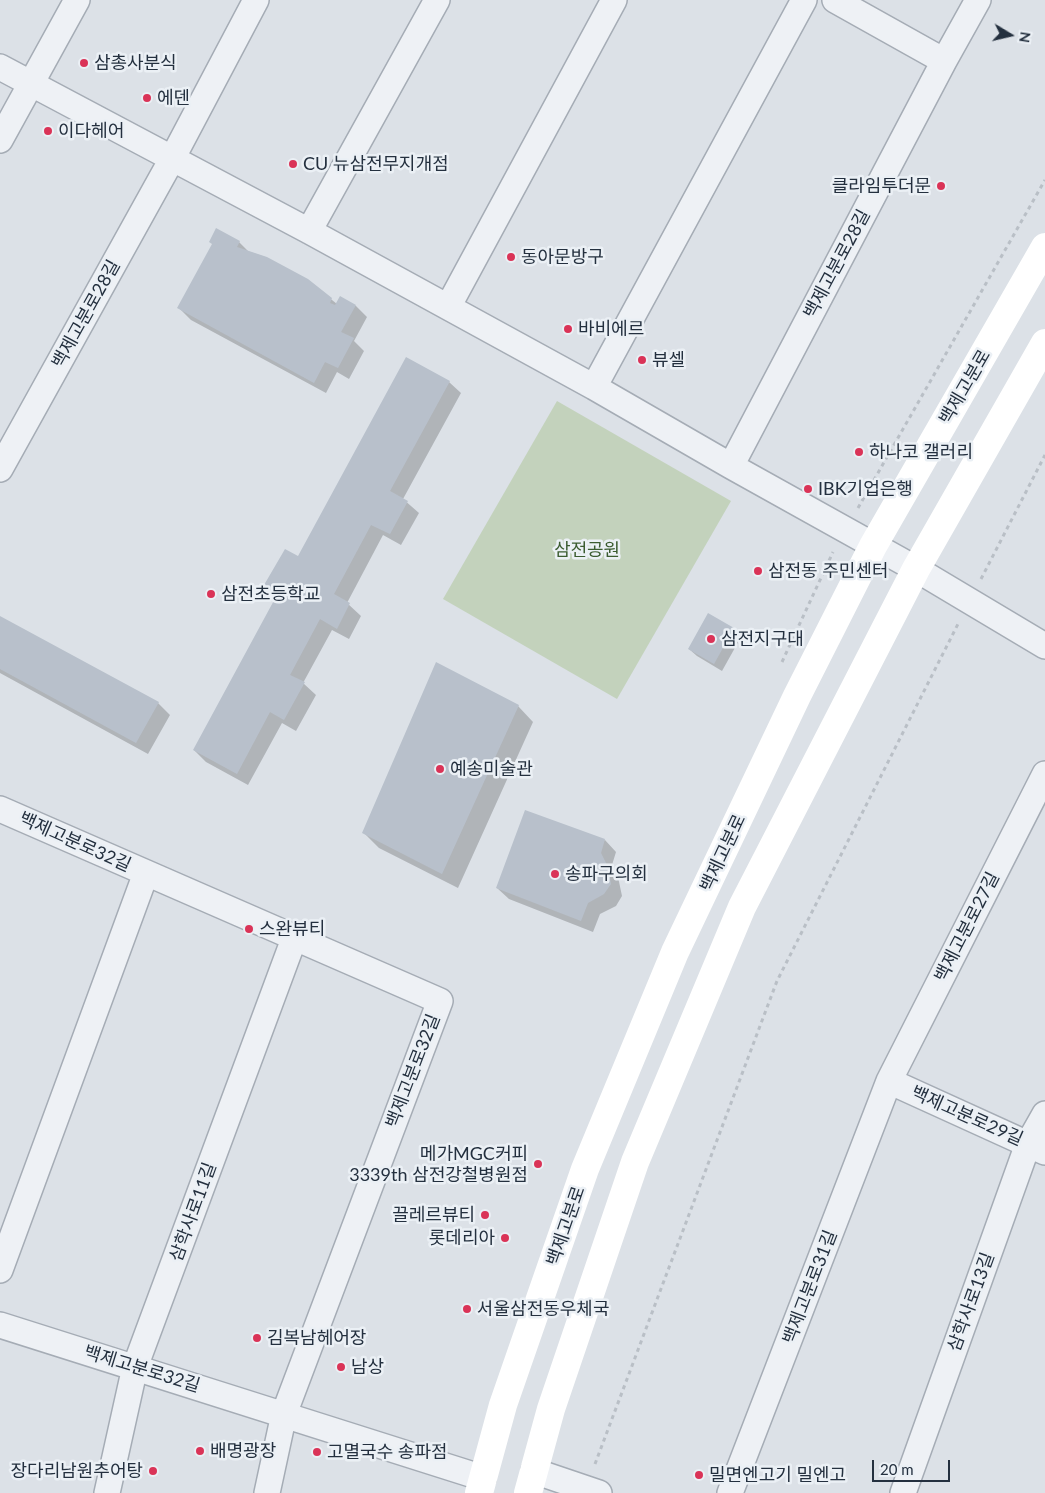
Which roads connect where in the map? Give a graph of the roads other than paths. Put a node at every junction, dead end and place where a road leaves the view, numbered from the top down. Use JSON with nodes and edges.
{"nodes":[{"id":1,"x":77,"y":0,"type":"edge"},
{"id":2,"x":256,"y":0,"type":"edge"},
{"id":3,"x":437,"y":0,"type":"edge"},
{"id":4,"x":614,"y":0,"type":"edge"},
{"id":5,"x":804,"y":0,"type":"edge"},
{"id":6,"x":835,"y":0,"type":"edge"},
{"id":7,"x":978,"y":0,"type":"edge"},
{"id":8,"x":944,"y":61,"type":"junction"},
{"id":9,"x":0,"y":67,"type":"edge"},
{"id":10,"x":31,"y":84,"type":"junction"},
{"id":11,"x":0,"y":140,"type":"edge"},
{"id":12,"x":172,"y":158,"type":"junction"},
{"id":13,"x":309,"y":231,"type":"junction"},
{"id":14,"x":1045,"y":247,"type":"edge"},
{"id":15,"x":448,"y":307,"type":"junction"},
{"id":16,"x":1045,"y":343,"type":"edge"},
{"id":17,"x":594,"y":387,"type":"junction"},
{"id":18,"x":731,"y":466,"type":"junction"},
{"id":19,"x":0,"y":469,"type":"edge"},
{"id":20,"x":873,"y":546,"type":"junction"},
{"id":21,"x":916,"y":569,"type":"junction"},
{"id":22,"x":1045,"y":646,"type":"edge"},
{"id":23,"x":1045,"y":774,"type":"edge"},
{"id":24,"x":1,"y":814,"type":"edge"},
{"id":25,"x":146,"y":873,"type":"junction"},
{"id":26,"x":296,"y":936,"type":"junction"},
{"id":27,"x":889,"y":1081,"type":"junction"},
{"id":28,"x":1045,"y":1114,"type":"edge"},
{"id":29,"x":1037,"y":1148,"type":"edge"},
{"id":30,"x":0,"y":1270,"type":"edge"},
{"id":31,"x":0,"y":1325,"type":"edge"},
{"id":32,"x":135,"y":1367,"type":"junction"},
{"id":33,"x":284,"y":1414,"type":"junction"},
{"id":34,"x":531,"y":1482,"type":"edge"},
{"id":35,"x":481,"y":1485,"type":"edge"},
{"id":36,"x":593,"y":1491,"type":"edge"},
{"id":37,"x":107,"y":1493,"type":"edge"},
{"id":38,"x":267,"y":1493,"type":"edge"},
{"id":39,"x":730,"y":1493,"type":"edge"},
{"id":40,"x":903,"y":1493,"type":"edge"}],
"edges":[{"from":1,"to":10,"type":"street"},
{"from":2,"to":12,"type":"street","name":"백제고분로28길"},
{"from":3,"to":13,"type":"street"},
{"from":4,"to":15,"type":"street"},
{"from":5,"to":17,"type":"street"},
{"from":6,"to":8,"type":"street"},
{"from":7,"to":8,"type":"street","name":"백제고분로28길"},
{"from":8,"to":18,"type":"street","name":"백제고분로28길"},
{"from":9,"to":10,"type":"street"},
{"from":10,"to":11,"type":"street"},
{"from":10,"to":12,"type":"street"},
{"from":12,"to":13,"type":"street"},
{"from":12,"to":19,"type":"street","name":"백제고분로28길"},
{"from":13,"to":15,"type":"street"},
{"from":14,"to":20,"type":"main road","name":"백제고분로"},
{"from":15,"to":17,"type":"street"},
{"from":16,"to":21,"type":"main road"},
{"from":17,"to":18,"type":"street"},
{"from":18,"to":20,"type":"street"},
{"from":20,"to":21,"type":"street"},
{"from":20,"to":35,"type":"main road","name":"백제고분로"},
{"from":21,"to":22,"type":"street"},
{"from":21,"to":34,"type":"main road"},
{"from":23,"to":27,"type":"street","name":"백제고분로27길"},
{"from":24,"to":25,"type":"street","name":"백제고분로32길"},
{"from":25,"to":26,"type":"street","name":"백제고분로32길"},
{"from":25,"to":30,"type":"street","name":"백제고분로32길"},
{"from":26,"to":32,"type":"street","name":"삼학사로11길"},
{"from":26,"to":33,"type":"street","name":"백제고분로32길"},
{"from":27,"to":29,"type":"street","name":"백제고분로29길"},
{"from":27,"to":39,"type":"street","name":"백제고분로31길"},
{"from":28,"to":29,"type":"street","name":"삼학사로13길"},
{"from":29,"to":40,"type":"street","name":"삼학사로13길"},
{"from":31,"to":32,"type":"street","name":"백제고분로32길"},
{"from":32,"to":33,"type":"street","name":"백제고분로32길"},
{"from":32,"to":37,"type":"street","name":"삼학사로11길"},
{"from":33,"to":35,"type":"street","name":"백제고분로32길"},
{"from":33,"to":38,"type":"street","name":"백제고분로32길"},
{"from":34,"to":36,"type":"street"}]}
